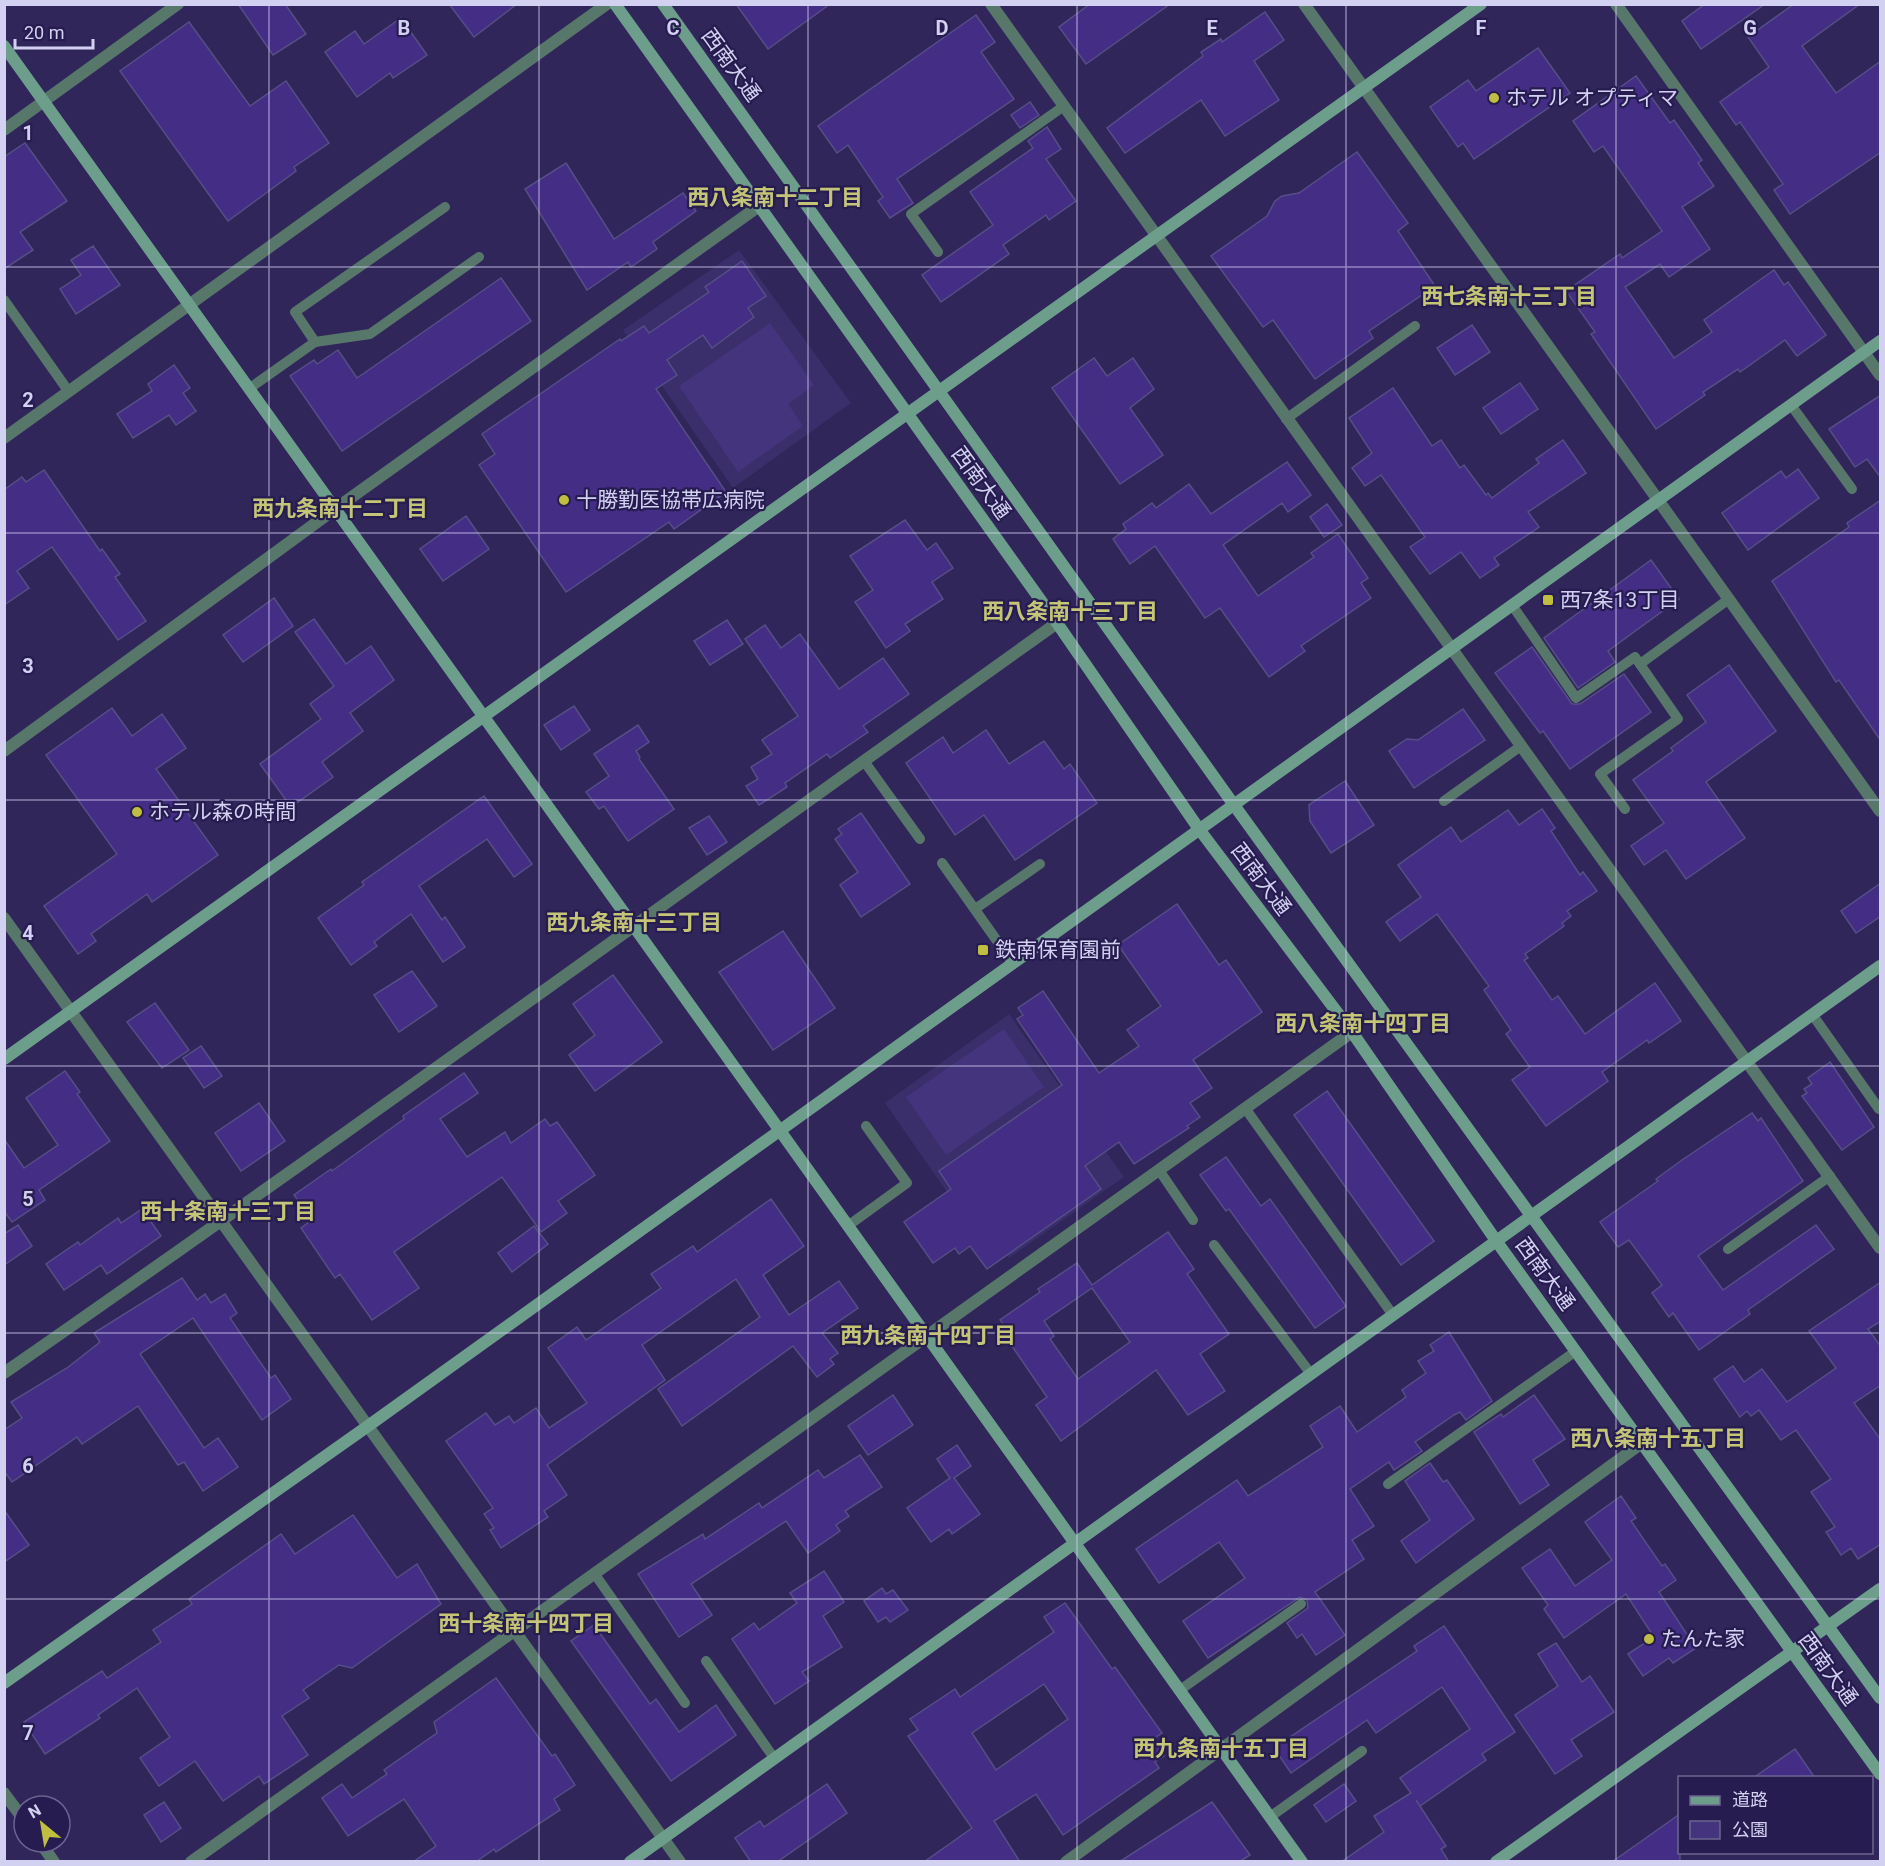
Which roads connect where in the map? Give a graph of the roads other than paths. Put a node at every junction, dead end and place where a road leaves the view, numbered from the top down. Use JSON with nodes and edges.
{"nodes":[{"id":1,"x":178,"y":4,"type":"edge"},
{"id":2,"x":607,"y":4,"type":"edge"},
{"id":3,"x":615,"y":4,"type":"edge"},
{"id":4,"x":663,"y":4,"type":"edge"},
{"id":5,"x":991,"y":4,"type":"edge"},
{"id":6,"x":1304,"y":4,"type":"edge"},
{"id":7,"x":1480,"y":4,"type":"edge"},
{"id":8,"x":1616,"y":4,"type":"edge"},
{"id":9,"x":4,"y":46,"type":"edge"},
{"id":10,"x":1364,"y":88,"type":"junction"},
{"id":11,"x":45,"y":102,"type":"junction"},
{"id":12,"x":1064,"y":106,"type":"junction"},
{"id":13,"x":4,"y":130,"type":"edge"},
{"id":14,"x":759,"y":206,"type":"junction"},
{"id":15,"x":445,"y":207,"type":"dead end"},
{"id":16,"x":1156,"y":237,"type":"junction"},
{"id":17,"x":938,"y":252,"type":"dead end"},
{"id":18,"x":479,"y":256,"type":"dead end"},
{"id":19,"x":4,"y":300,"type":"edge"},
{"id":20,"x":192,"y":305,"type":"junction"},
{"id":21,"x":1415,"y":326,"type":"dead end"},
{"id":22,"x":1881,"y":341,"type":"edge"},
{"id":23,"x":315,"y":342,"type":"junction"},
{"id":24,"x":1865,"y":352,"type":"junction"},
{"id":25,"x":1881,"y":375,"type":"edge"},
{"id":26,"x":250,"y":388,"type":"junction"},
{"id":27,"x":940,"y":390,"type":"junction"},
{"id":28,"x":69,"y":392,"type":"junction"},
{"id":29,"x":1791,"y":405,"type":"junction"},
{"id":30,"x":907,"y":414,"type":"junction"},
{"id":31,"x":1286,"y":418,"type":"junction"},
{"id":32,"x":4,"y":438,"type":"edge"},
{"id":33,"x":1852,"y":489,"type":"dead end"},
{"id":34,"x":1659,"y":501,"type":"junction"},
{"id":35,"x":335,"y":509,"type":"junction"},
{"id":36,"x":1729,"y":599,"type":"junction"},
{"id":37,"x":1512,"y":606,"type":"junction"},
{"id":38,"x":1057,"y":623,"type":"junction"},
{"id":39,"x":1451,"y":648,"type":"junction"},
{"id":40,"x":1640,"y":664,"type":"junction"},
{"id":41,"x":486,"y":714,"type":"junction"},
{"id":42,"x":1521,"y":746,"type":"junction"},
{"id":43,"x":4,"y":751,"type":"edge"},
{"id":44,"x":864,"y":761,"type":"junction"},
{"id":45,"x":1444,"y":801,"type":"dead end"},
{"id":46,"x":1234,"y":805,"type":"junction"},
{"id":47,"x":1625,"y":809,"type":"dead end"},
{"id":48,"x":1881,"y":811,"type":"edge"},
{"id":49,"x":1199,"y":829,"type":"junction"},
{"id":50,"x":920,"y":839,"type":"dead end"},
{"id":51,"x":942,"y":863,"type":"dead end"},
{"id":52,"x":1040,"y":864,"type":"dead end"},
{"id":53,"x":975,"y":909,"type":"junction"},
{"id":54,"x":4,"y":918,"type":"edge"},
{"id":55,"x":633,"y":924,"type":"junction"},
{"id":56,"x":1012,"y":962,"type":"junction"},
{"id":57,"x":1881,"y":966,"type":"edge"},
{"id":58,"x":71,"y":1012,"type":"junction"},
{"id":59,"x":1812,"y":1014,"type":"junction"},
{"id":60,"x":1352,"y":1032,"type":"junction"},
{"id":61,"x":4,"y":1059,"type":"edge"},
{"id":62,"x":1748,"y":1060,"type":"junction"},
{"id":63,"x":1245,"y":1108,"type":"junction"},
{"id":64,"x":1879,"y":1109,"type":"edge"},
{"id":65,"x":866,"y":1126,"type":"dead end"},
{"id":66,"x":781,"y":1128,"type":"junction"},
{"id":67,"x":1159,"y":1170,"type":"junction"},
{"id":68,"x":1830,"y":1176,"type":"junction"},
{"id":69,"x":1531,"y":1218,"type":"junction"},
{"id":70,"x":1193,"y":1220,"type":"dead end"},
{"id":71,"x":221,"y":1222,"type":"junction"},
{"id":72,"x":849,"y":1226,"type":"junction"},
{"id":73,"x":1497,"y":1242,"type":"junction"},
{"id":74,"x":1214,"y":1245,"type":"dead end"},
{"id":75,"x":1881,"y":1248,"type":"edge"},
{"id":76,"x":1728,"y":1249,"type":"dead end"},
{"id":77,"x":1393,"y":1315,"type":"junction"},
{"id":78,"x":927,"y":1335,"type":"junction"},
{"id":79,"x":1576,"y":1351,"type":"junction"},
{"id":80,"x":4,"y":1373,"type":"edge"},
{"id":81,"x":1311,"y":1374,"type":"junction"},
{"id":82,"x":368,"y":1426,"type":"junction"},
{"id":83,"x":1642,"y":1443,"type":"junction"},
{"id":84,"x":1388,"y":1484,"type":"dead end"},
{"id":85,"x":1075,"y":1542,"type":"junction"},
{"id":86,"x":594,"y":1573,"type":"junction"},
{"id":87,"x":1881,"y":1589,"type":"edge"},
{"id":88,"x":1301,"y":1604,"type":"dead end"},
{"id":89,"x":1829,"y":1626,"type":"junction"},
{"id":90,"x":514,"y":1629,"type":"junction"},
{"id":91,"x":1792,"y":1652,"type":"junction"},
{"id":92,"x":706,"y":1661,"type":"dead end"},
{"id":93,"x":4,"y":1683,"type":"edge"},
{"id":94,"x":1180,"y":1690,"type":"junction"},
{"id":95,"x":1881,"y":1698,"type":"edge"},
{"id":96,"x":685,"y":1703,"type":"dead end"},
{"id":97,"x":1223,"y":1750,"type":"junction"},
{"id":98,"x":1362,"y":1751,"type":"dead end"},
{"id":99,"x":774,"y":1758,"type":"junction"},
{"id":100,"x":1881,"y":1774,"type":"edge"},
{"id":101,"x":1270,"y":1817,"type":"junction"},
{"id":102,"x":663,"y":1838,"type":"junction"},
{"id":103,"x":191,"y":1862,"type":"edge"},
{"id":104,"x":630,"y":1862,"type":"edge"},
{"id":105,"x":680,"y":1862,"type":"edge"},
{"id":106,"x":1066,"y":1862,"type":"edge"},
{"id":107,"x":1302,"y":1862,"type":"edge"},
{"id":108,"x":1497,"y":1862,"type":"edge"}],
"edges":[{"from":1,"to":11,"type":"street"},
{"from":2,"to":20,"type":"street"},
{"from":3,"to":14,"type":"street","name":"西南大通"},
{"from":4,"to":27,"type":"street","name":"西南大通"},
{"from":5,"to":12,"type":"street"},
{"from":6,"to":10,"type":"street"},
{"from":7,"to":10,"type":"street"},
{"from":8,"to":24,"type":"street"},
{"from":9,"to":11,"type":"street"},
{"from":10,"to":16,"type":"street"},
{"from":10,"to":34,"type":"street"},
{"from":11,"to":13,"type":"street"},
{"from":11,"to":20,"type":"street"},
{"from":12,"to":16,"type":"street"},
{"from":12,"to":17,"type":"lane"},
{"from":14,"to":30,"type":"street","name":"西南大通"},
{"from":14,"to":35,"type":"street"},
{"from":15,"to":23,"type":"lane"},
{"from":16,"to":27,"type":"street"},
{"from":16,"to":31,"type":"street"},
{"from":18,"to":23,"type":"lane"},
{"from":19,"to":28,"type":"lane"},
{"from":20,"to":26,"type":"street"},
{"from":20,"to":28,"type":"street"},
{"from":21,"to":31,"type":"lane"},
{"from":22,"to":24,"type":"street"},
{"from":23,"to":26,"type":"lane"},
{"from":24,"to":25,"type":"street"},
{"from":24,"to":29,"type":"street"},
{"from":26,"to":35,"type":"street"},
{"from":27,"to":30,"type":"street"},
{"from":27,"to":46,"type":"street","name":"西南大通"},
{"from":28,"to":32,"type":"street"},
{"from":29,"to":33,"type":"lane"},
{"from":29,"to":34,"type":"street"},
{"from":30,"to":38,"type":"street","name":"西南大通"},
{"from":30,"to":41,"type":"street"},
{"from":31,"to":39,"type":"street"},
{"from":34,"to":36,"type":"street"},
{"from":34,"to":37,"type":"street"},
{"from":35,"to":41,"type":"street"},
{"from":35,"to":43,"type":"street"},
{"from":36,"to":40,"type":"lane"},
{"from":36,"to":48,"type":"street"},
{"from":37,"to":39,"type":"street"},
{"from":37,"to":40,"type":"lane"},
{"from":38,"to":44,"type":"street"},
{"from":38,"to":49,"type":"street","name":"西南大通"},
{"from":39,"to":42,"type":"street"},
{"from":39,"to":46,"type":"street"},
{"from":40,"to":47,"type":"lane"},
{"from":41,"to":55,"type":"street"},
{"from":41,"to":58,"type":"street"},
{"from":42,"to":45,"type":"lane"},
{"from":42,"to":62,"type":"street"},
{"from":44,"to":50,"type":"lane"},
{"from":44,"to":55,"type":"street"},
{"from":46,"to":49,"type":"street"},
{"from":46,"to":69,"type":"street","name":"西南大通"},
{"from":49,"to":56,"type":"street"},
{"from":49,"to":60,"type":"street","name":"西南大通"},
{"from":51,"to":53,"type":"lane"},
{"from":52,"to":53,"type":"lane"},
{"from":53,"to":56,"type":"lane"},
{"from":54,"to":58,"type":"street"},
{"from":55,"to":66,"type":"street"},
{"from":55,"to":71,"type":"street"},
{"from":56,"to":66,"type":"street"},
{"from":57,"to":59,"type":"street"},
{"from":58,"to":61,"type":"street"},
{"from":58,"to":71,"type":"street"},
{"from":59,"to":62,"type":"street"},
{"from":59,"to":64,"type":"lane"},
{"from":60,"to":63,"type":"street"},
{"from":60,"to":73,"type":"street","name":"西南大通"},
{"from":62,"to":68,"type":"street"},
{"from":62,"to":69,"type":"street"},
{"from":63,"to":67,"type":"street"},
{"from":63,"to":77,"type":"lane"},
{"from":65,"to":72,"type":"lane"},
{"from":66,"to":72,"type":"street"},
{"from":66,"to":82,"type":"street"},
{"from":67,"to":70,"type":"lane"},
{"from":67,"to":78,"type":"street"},
{"from":68,"to":75,"type":"street"},
{"from":68,"to":76,"type":"lane"},
{"from":69,"to":73,"type":"street"},
{"from":69,"to":89,"type":"street","name":"西南大通"},
{"from":71,"to":80,"type":"street"},
{"from":71,"to":82,"type":"street"},
{"from":72,"to":78,"type":"street"},
{"from":73,"to":77,"type":"street"},
{"from":73,"to":79,"type":"street","name":"西南大通"},
{"from":74,"to":81,"type":"lane"},
{"from":77,"to":81,"type":"street"},
{"from":78,"to":85,"type":"street"},
{"from":78,"to":86,"type":"street"},
{"from":79,"to":83,"type":"street","name":"西南大通"},
{"from":79,"to":84,"type":"lane"},
{"from":81,"to":85,"type":"street"},
{"from":82,"to":90,"type":"street"},
{"from":82,"to":93,"type":"street"},
{"from":83,"to":91,"type":"street","name":"西南大通"},
{"from":83,"to":97,"type":"street"},
{"from":85,"to":94,"type":"street"},
{"from":85,"to":99,"type":"street"},
{"from":86,"to":90,"type":"street"},
{"from":86,"to":96,"type":"lane"},
{"from":87,"to":89,"type":"street"},
{"from":88,"to":94,"type":"lane"},
{"from":89,"to":91,"type":"street"},
{"from":89,"to":95,"type":"street","name":"西南大通"},
{"from":90,"to":102,"type":"street"},
{"from":90,"to":103,"type":"street"},
{"from":91,"to":100,"type":"street","name":"西南大通"},
{"from":91,"to":108,"type":"street"},
{"from":92,"to":99,"type":"lane"},
{"from":94,"to":97,"type":"street"},
{"from":97,"to":101,"type":"street"},
{"from":97,"to":106,"type":"street"},
{"from":98,"to":101,"type":"lane"},
{"from":99,"to":102,"type":"street"},
{"from":101,"to":107,"type":"street"},
{"from":102,"to":104,"type":"street"},
{"from":102,"to":105,"type":"street"}]}
